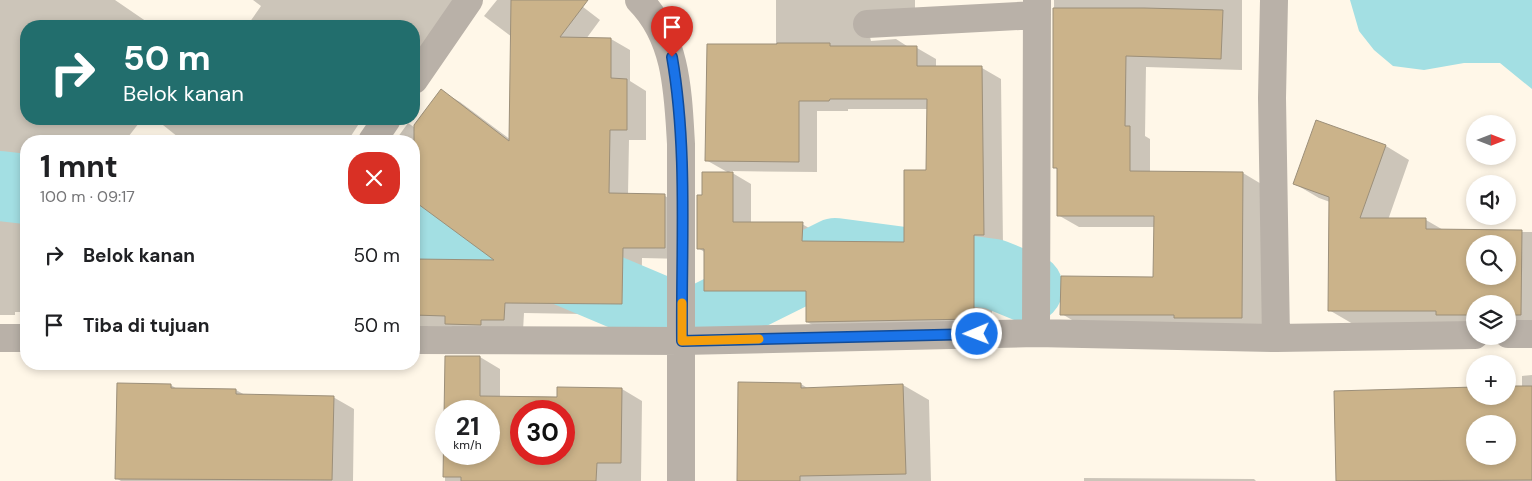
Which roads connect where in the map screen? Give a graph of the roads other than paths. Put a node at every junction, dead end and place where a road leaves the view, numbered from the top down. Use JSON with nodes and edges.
{"nodes":[{"id":1,"x":469,"y":0,"type":"edge"},
{"id":2,"x":639,"y":0,"type":"edge"},
{"id":3,"x":1274,"y":0,"type":"edge"},
{"id":4,"x":1037,"y":8,"type":"edge"},
{"id":5,"x":867,"y":24,"type":"dead end"},
{"id":6,"x":420,"y":71,"type":"edge"},
{"id":7,"x":1036,"y":333,"type":"junction"},
{"id":8,"x":1516,"y":334,"type":"edge"},
{"id":9,"x":1532,"y":334,"type":"edge"},
{"id":10,"x":1466,"y":335,"type":"edge"},
{"id":11,"x":0,"y":338,"type":"edge"},
{"id":12,"x":20,"y":338,"type":"edge"},
{"id":13,"x":1276,"y":338,"type":"junction"},
{"id":14,"x":420,"y":340,"type":"edge"},
{"id":15,"x":682,"y":341,"type":"junction"},
{"id":16,"x":681,"y":481,"type":"edge"}],
"edges":[{"from":1,"to":6,"type":"street"},
{"from":2,"to":15,"type":"street"},
{"from":3,"to":13,"type":"street"},
{"from":4,"to":5,"type":"street"},
{"from":4,"to":7,"type":"street"},
{"from":7,"to":13,"type":"street"},
{"from":7,"to":15,"type":"street"},
{"from":8,"to":9,"type":"street"},
{"from":10,"to":13,"type":"street"},
{"from":11,"to":12,"type":"street"},
{"from":14,"to":15,"type":"street"},
{"from":15,"to":16,"type":"street"}]}
